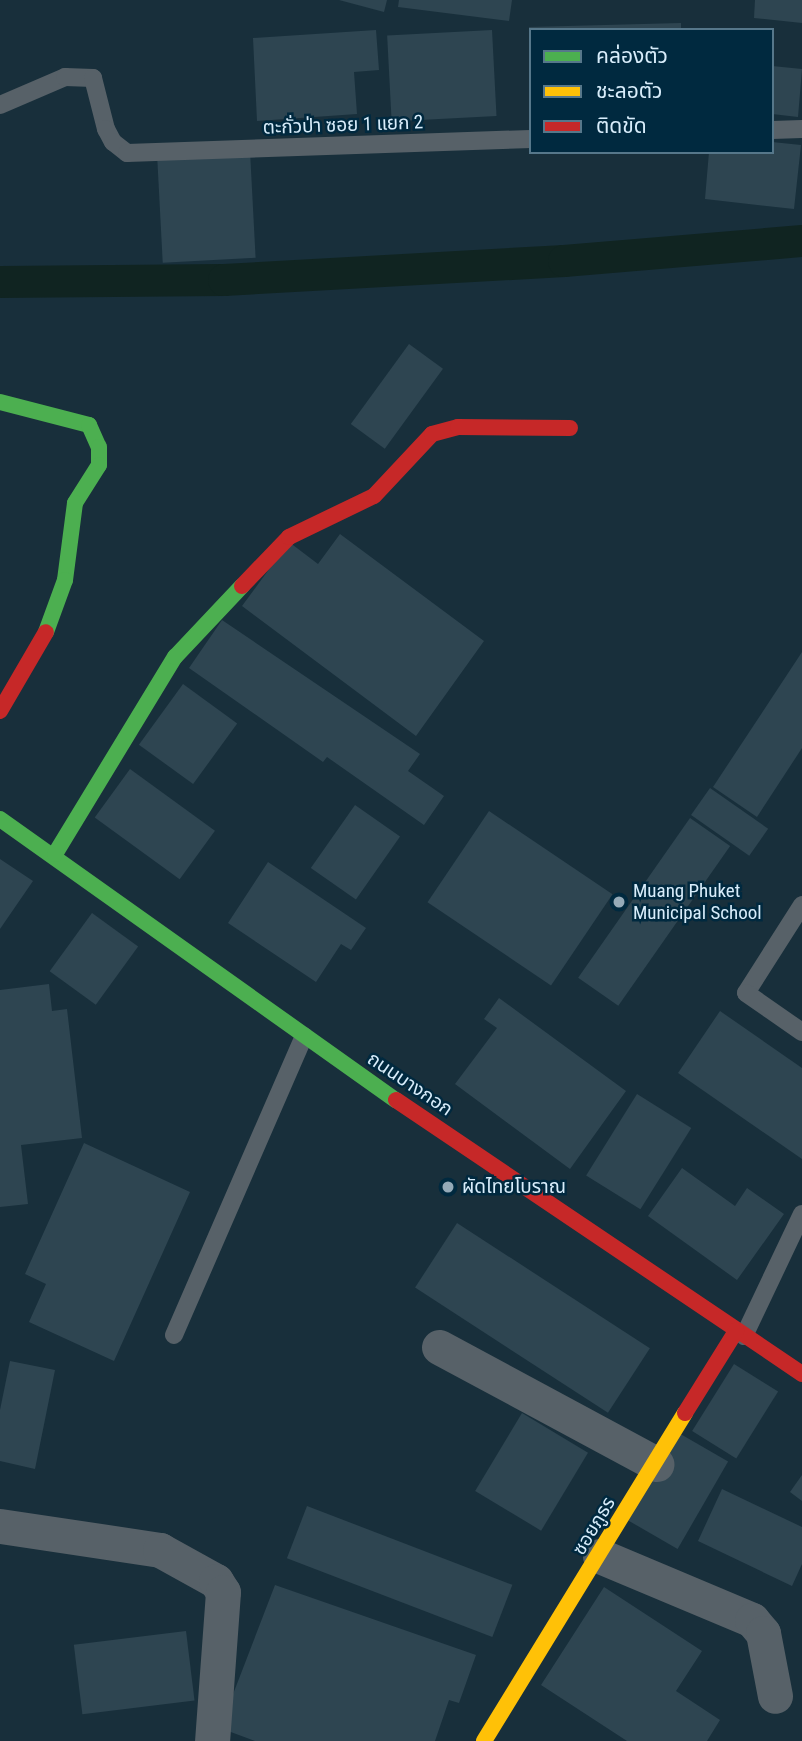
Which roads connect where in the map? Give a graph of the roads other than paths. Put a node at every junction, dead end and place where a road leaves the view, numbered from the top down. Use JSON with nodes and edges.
{"nodes":[{"id":1,"x":0,"y":105,"type":"edge"},
{"id":2,"x":802,"y":129,"type":"edge"},
{"id":3,"x":774,"y":130,"type":"edge"},
{"id":4,"x":529,"y":139,"type":"edge"},
{"id":5,"x":0,"y":402,"type":"edge"},
{"id":6,"x":570,"y":428,"type":"dead end"},
{"id":7,"x":0,"y":711,"type":"edge"},
{"id":8,"x":0,"y":819,"type":"edge"},
{"id":9,"x":55,"y":854,"type":"junction"},
{"id":10,"x":802,"y":905,"type":"edge"},
{"id":11,"x":802,"y":1032,"type":"edge"},
{"id":12,"x":304,"y":1036,"type":"junction"},
{"id":13,"x":802,"y":1214,"type":"edge"},
{"id":14,"x":740,"y":1334,"type":"junction"},
{"id":15,"x":174,"y":1335,"type":"dead end"},
{"id":16,"x":439,"y":1347,"type":"dead end"},
{"id":17,"x":802,"y":1374,"type":"edge"},
{"id":18,"x":656,"y":1464,"type":"junction"},
{"id":19,"x":0,"y":1526,"type":"edge"},
{"id":20,"x":600,"y":1556,"type":"junction"},
{"id":21,"x":775,"y":1696,"type":"dead end"},
{"id":22,"x":212,"y":1741,"type":"edge"},
{"id":23,"x":484,"y":1741,"type":"edge"}],
"edges":[{"from":1,"to":4,"type":"lane","name":"ตะกั่วป่า ซอย 1 แยก 2"},
{"from":2,"to":3,"type":"lane"},
{"from":5,"to":7,"type":"street"},
{"from":6,"to":9,"type":"street"},
{"from":8,"to":9,"type":"street","name":"ถนนบางกอก"},
{"from":9,"to":12,"type":"street","name":"ถนนบางกอก"},
{"from":10,"to":11,"type":"lane"},
{"from":12,"to":14,"type":"street","name":"ถนนบางกอก"},
{"from":12,"to":15,"type":"lane"},
{"from":13,"to":14,"type":"lane"},
{"from":14,"to":17,"type":"street","name":"ถนนบางกอก"},
{"from":14,"to":18,"type":"street","name":"ซอยภูธร"},
{"from":16,"to":18,"type":"street"},
{"from":18,"to":20,"type":"street","name":"ซอยภูธร"},
{"from":19,"to":22,"type":"street"},
{"from":20,"to":21,"type":"street"},
{"from":20,"to":23,"type":"street","name":"ซอยภูธร"}]}
